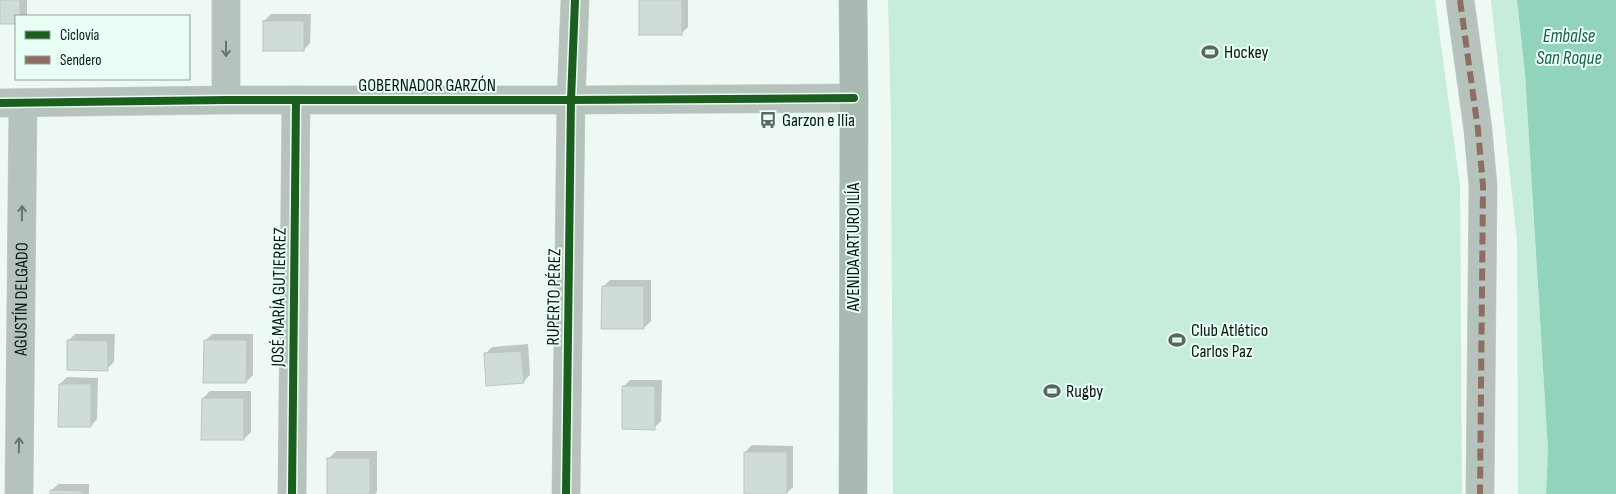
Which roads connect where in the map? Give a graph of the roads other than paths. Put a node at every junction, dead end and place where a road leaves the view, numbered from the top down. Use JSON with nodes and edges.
{"nodes":[{"id":1,"x":226,"y":0,"type":"edge"},
{"id":2,"x":574,"y":0,"type":"edge"},
{"id":3,"x":853,"y":0,"type":"edge"},
{"id":4,"x":1460,"y":0,"type":"edge"},
{"id":5,"x":854,"y":98,"type":"junction"},
{"id":6,"x":226,"y":100,"type":"junction"},
{"id":7,"x":296,"y":100,"type":"junction"},
{"id":8,"x":571,"y":100,"type":"junction"},
{"id":9,"x":11,"y":103,"type":"edge"},
{"id":10,"x":19,"y":494,"type":"edge"},
{"id":11,"x":292,"y":494,"type":"edge"},
{"id":12,"x":566,"y":494,"type":"edge"},
{"id":13,"x":853,"y":494,"type":"edge"},
{"id":14,"x":1480,"y":494,"type":"edge"}],
"edges":[{"from":1,"to":6,"type":"street","one_way":true},
{"from":2,"to":8,"type":"street","name":"RUPERTO PÉREZ"},
{"from":3,"to":5,"type":"main road","name":"AVENIDA ARTURO ILÍA"},
{"from":4,"to":14,"type":"street"},
{"from":5,"to":8,"type":"street","name":"GOBERNADOR GARZÓN"},
{"from":5,"to":13,"type":"main road","name":"AVENIDA ARTURO ILÍA"},
{"from":6,"to":7,"type":"street","name":"GOBERNADOR GARZÓN"},
{"from":6,"to":9,"type":"street","name":"GOBERNADOR GARZÓN"},
{"from":7,"to":8,"type":"street","name":"GOBERNADOR GARZÓN"},
{"from":7,"to":11,"type":"street","name":"JOSÉ MARÍA GUTIERREZ"},
{"from":8,"to":12,"type":"street","name":"RUPERTO PÉREZ"},
{"from":10,"to":9,"type":"street","name":"AGUSTÍN DELGADO","one_way":true}]}
